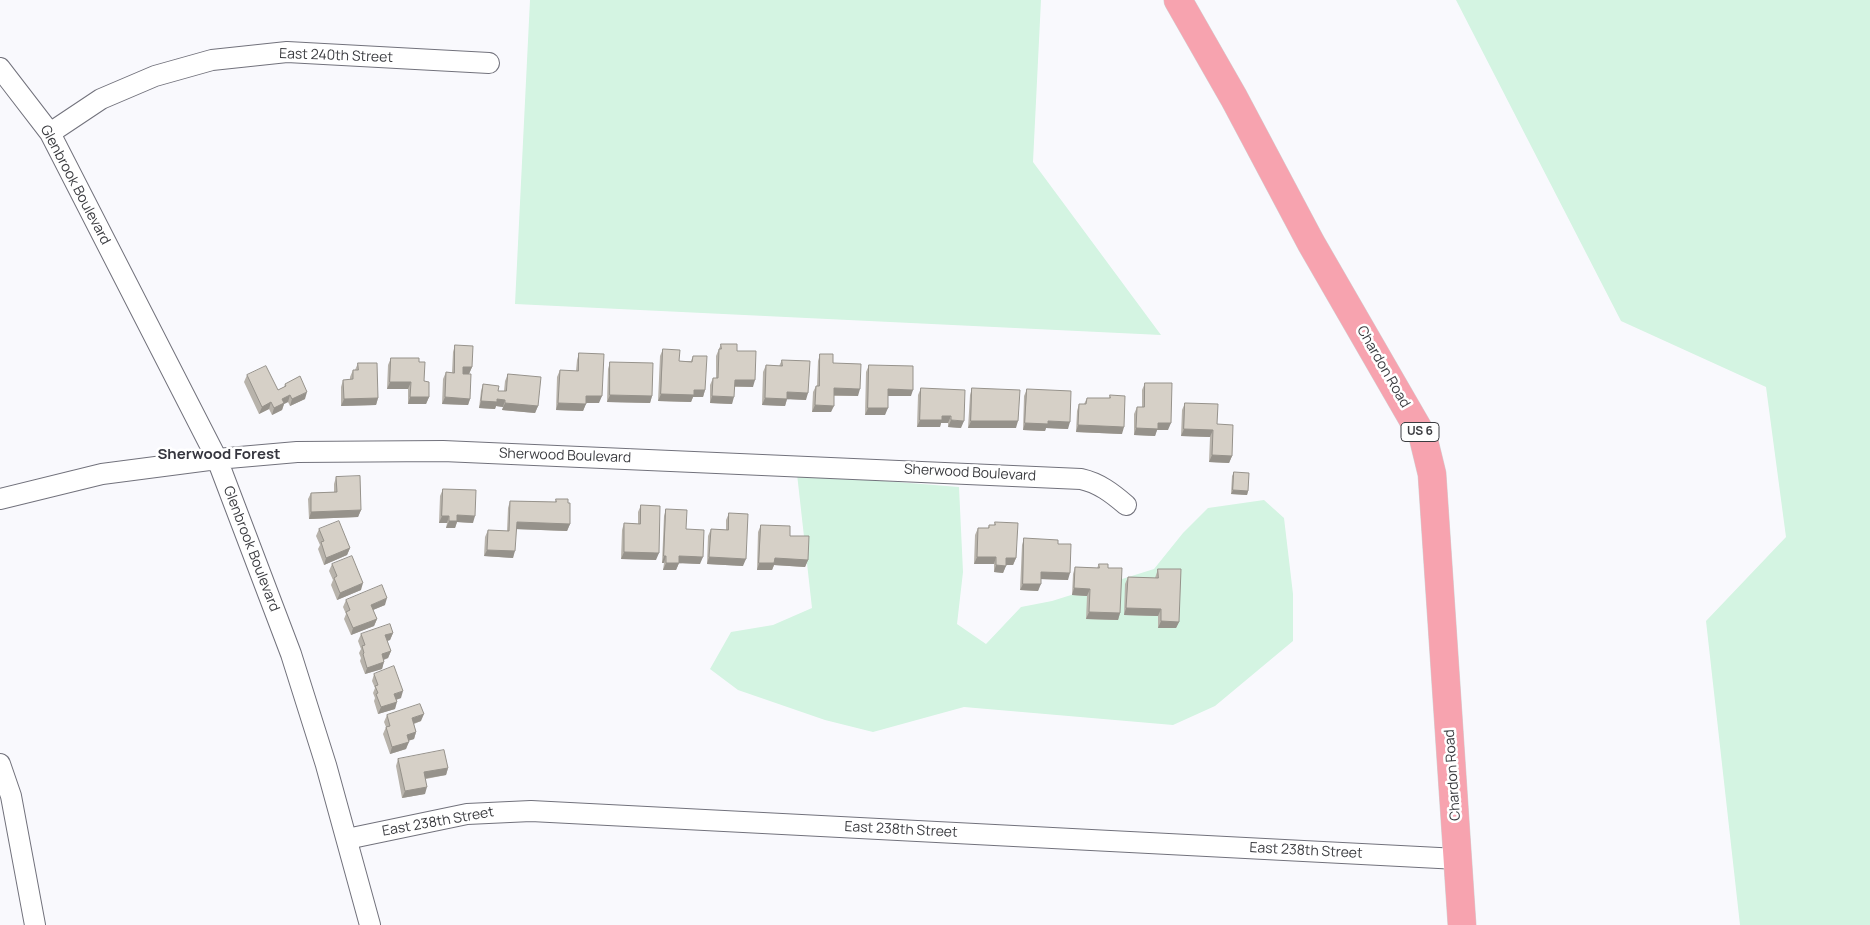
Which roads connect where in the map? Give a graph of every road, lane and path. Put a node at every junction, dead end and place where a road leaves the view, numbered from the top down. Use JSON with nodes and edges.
{"nodes":[{"id":1,"x":1178,"y":0,"type":"edge"},
{"id":2,"x":489,"y":62,"type":"dead end"},
{"id":3,"x":0,"y":68,"type":"edge"},
{"id":4,"x":50,"y":133,"type":"junction"},
{"id":5,"x":217,"y":459,"type":"junction"},
{"id":6,"x":0,"y":499,"type":"edge"},
{"id":7,"x":1126,"y":505,"type":"dead end"},
{"id":8,"x":0,"y":764,"type":"edge"},
{"id":9,"x":347,"y":839,"type":"junction"},
{"id":10,"x":1458,"y":859,"type":"junction"},
{"id":11,"x":35,"y":925,"type":"edge"},
{"id":12,"x":370,"y":925,"type":"edge"},
{"id":13,"x":1462,"y":925,"type":"edge"}],
"edges":[{"from":1,"to":10,"type":"main road","name":"Chardon Road","number":"US 6"},
{"from":2,"to":4,"type":"street","name":"East 240th Street"},
{"from":3,"to":4,"type":"street","name":"Glenbrook Boulevard"},
{"from":4,"to":5,"type":"street","name":"Glenbrook Boulevard"},
{"from":5,"to":6,"type":"street","name":"Sherwood Boulevard"},
{"from":5,"to":7,"type":"street","name":"Sherwood Boulevard"},
{"from":5,"to":9,"type":"street","name":"Glenbrook Boulevard"},
{"from":8,"to":11,"type":"street"},
{"from":9,"to":10,"type":"street","name":"East 238th Street"},
{"from":9,"to":12,"type":"street","name":"Glenbrook Boulevard"},
{"from":10,"to":13,"type":"main road","name":"Chardon Road","number":"US 6"}]}
